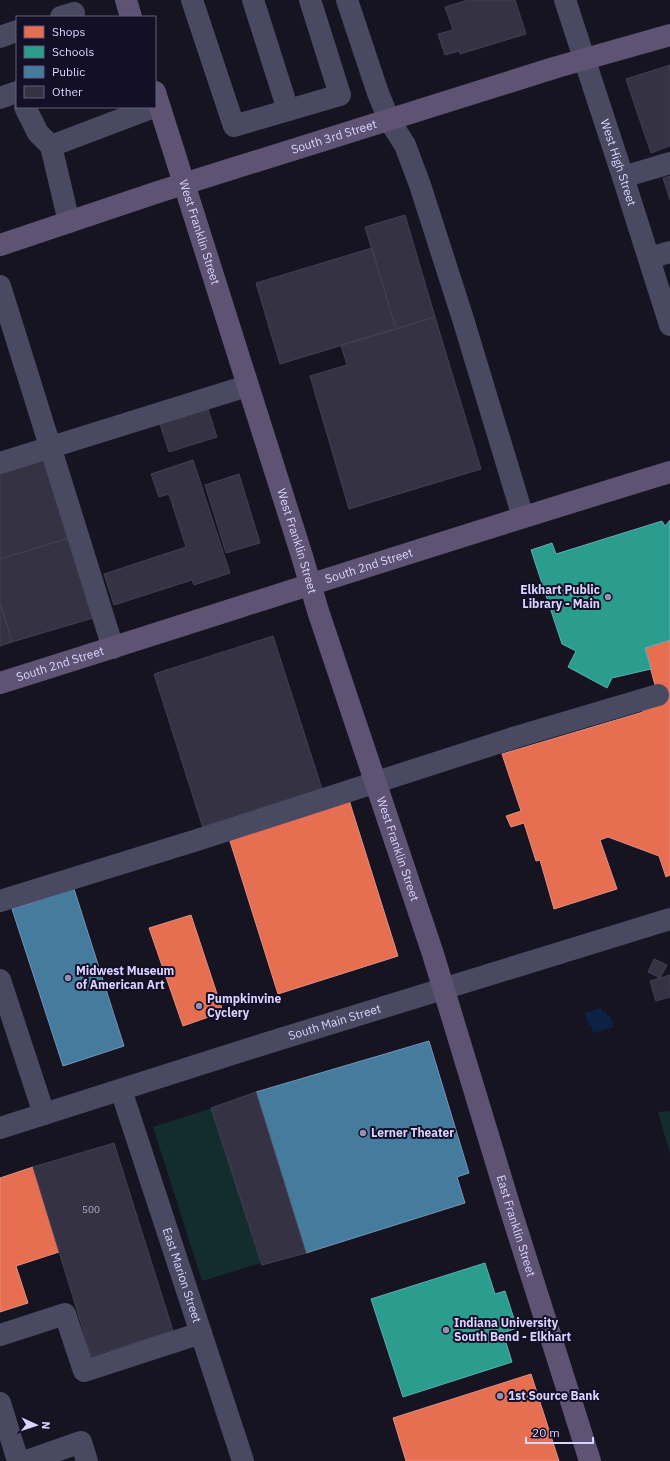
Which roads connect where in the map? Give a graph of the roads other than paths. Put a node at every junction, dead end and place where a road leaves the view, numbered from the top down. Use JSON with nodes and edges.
{"nodes":[{"id":1,"x":126,"y":0,"type":"edge"},
{"id":2,"x":192,"y":0,"type":"edge"},
{"id":3,"x":253,"y":0,"type":"edge"},
{"id":4,"x":310,"y":0,"type":"edge"},
{"id":5,"x":347,"y":0,"type":"edge"},
{"id":6,"x":565,"y":0,"type":"edge"},
{"id":7,"x":131,"y":16,"type":"edge"},
{"id":8,"x":16,"y":31,"type":"edge"},
{"id":9,"x":670,"y":34,"type":"edge"},
{"id":10,"x":0,"y":37,"type":"edge"},
{"id":11,"x":584,"y":59,"type":"junction"},
{"id":12,"x":16,"y":92,"type":"edge"},
{"id":13,"x":0,"y":98,"type":"edge"},
{"id":14,"x":156,"y":103,"type":"edge"},
{"id":15,"x":26,"y":108,"type":"edge"},
{"id":16,"x":144,"y":108,"type":"edge"},
{"id":17,"x":288,"y":110,"type":"junction"},
{"id":18,"x":389,"y":120,"type":"junction"},
{"id":19,"x":51,"y":146,"type":"junction"},
{"id":20,"x":670,"y":163,"type":"edge"},
{"id":21,"x":623,"y":177,"type":"junction"},
{"id":22,"x":184,"y":184,"type":"junction"},
{"id":23,"x":68,"y":222,"type":"junction"},
{"id":24,"x":0,"y":245,"type":"edge"},
{"id":25,"x":670,"y":252,"type":"edge"},
{"id":26,"x":649,"y":258,"type":"junction"},
{"id":27,"x":0,"y":286,"type":"edge"},
{"id":28,"x":670,"y":325,"type":"edge"},
{"id":29,"x":247,"y":386,"type":"junction"},
{"id":30,"x":50,"y":447,"type":"junction"},
{"id":31,"x":0,"y":463,"type":"edge"},
{"id":32,"x":670,"y":472,"type":"edge"},
{"id":33,"x":523,"y":517,"type":"junction"},
{"id":34,"x":310,"y":584,"type":"junction"},
{"id":35,"x":113,"y":648,"type":"junction"},
{"id":36,"x":0,"y":683,"type":"edge"},
{"id":37,"x":658,"y":695,"type":"dead end"},
{"id":38,"x":376,"y":782,"type":"junction"},
{"id":39,"x":0,"y":901,"type":"edge"},
{"id":40,"x":670,"y":919,"type":"edge"},
{"id":41,"x":0,"y":980,"type":"edge"},
{"id":42,"x":444,"y":989,"type":"junction"},
{"id":43,"x":121,"y":1090,"type":"junction"},
{"id":44,"x":44,"y":1114,"type":"junction"},
{"id":45,"x":0,"y":1128,"type":"edge"},
{"id":46,"x":201,"y":1333,"type":"junction"},
{"id":47,"x":0,"y":1335,"type":"edge"},
{"id":48,"x":0,"y":1403,"type":"edge"},
{"id":49,"x":84,"y":1451,"type":"edge"},
{"id":50,"x":18,"y":1461,"type":"edge"},
{"id":51,"x":27,"y":1461,"type":"edge"},
{"id":52,"x":243,"y":1461,"type":"edge"},
{"id":53,"x":590,"y":1461,"type":"edge"}],
"edges":[{"from":1,"to":7,"type":"main road"},
{"from":2,"to":17,"type":"street"},
{"from":3,"to":17,"type":"street"},
{"from":4,"to":17,"type":"street"},
{"from":5,"to":18,"type":"street"},
{"from":6,"to":11,"type":"street","name":"West High Street"},
{"from":8,"to":10,"type":"street"},
{"from":9,"to":11,"type":"main road","name":"South 3rd Street"},
{"from":11,"to":18,"type":"main road","name":"South 3rd Street"},
{"from":11,"to":21,"type":"street","name":"West High Street"},
{"from":12,"to":13,"type":"street"},
{"from":14,"to":22,"type":"main road","name":"West Franklin Street"},
{"from":15,"to":19,"type":"street"},
{"from":16,"to":19,"type":"street"},
{"from":18,"to":22,"type":"main road","name":"South 3rd Street"},
{"from":18,"to":33,"type":"street"},
{"from":19,"to":23,"type":"street"},
{"from":20,"to":21,"type":"street"},
{"from":21,"to":26,"type":"street","name":"West High Street"},
{"from":22,"to":23,"type":"main road","name":"South 3rd Street"},
{"from":22,"to":29,"type":"main road","name":"West Franklin Street"},
{"from":23,"to":24,"type":"main road","name":"South 3rd Street"},
{"from":25,"to":26,"type":"street"},
{"from":26,"to":28,"type":"street","name":"West High Street"},
{"from":27,"to":30,"type":"street"},
{"from":29,"to":30,"type":"street"},
{"from":29,"to":34,"type":"main road","name":"West Franklin Street"},
{"from":30,"to":31,"type":"street"},
{"from":30,"to":35,"type":"street"},
{"from":32,"to":33,"type":"main road","name":"South 2nd Street"},
{"from":33,"to":34,"type":"main road","name":"South 2nd Street"},
{"from":34,"to":35,"type":"main road","name":"South 2nd Street"},
{"from":34,"to":38,"type":"main road","name":"West Franklin Street"},
{"from":35,"to":36,"type":"main road","name":"South 2nd Street"},
{"from":37,"to":38,"type":"street"},
{"from":38,"to":39,"type":"street"},
{"from":38,"to":42,"type":"main road","name":"West Franklin Street"},
{"from":40,"to":42,"type":"street","name":"South Main Street"},
{"from":41,"to":44,"type":"street"},
{"from":42,"to":43,"type":"street","name":"South Main Street"},
{"from":42,"to":53,"type":"main road","name":"East Franklin Street"},
{"from":43,"to":44,"type":"street","name":"South Main Street"},
{"from":43,"to":46,"type":"street","name":"East Marion Street"},
{"from":44,"to":45,"type":"street","name":"South Main Street"},
{"from":46,"to":47,"type":"street"},
{"from":46,"to":52,"type":"street","name":"East Marion Street"},
{"from":48,"to":50,"type":"street"},
{"from":49,"to":51,"type":"street"}]}
